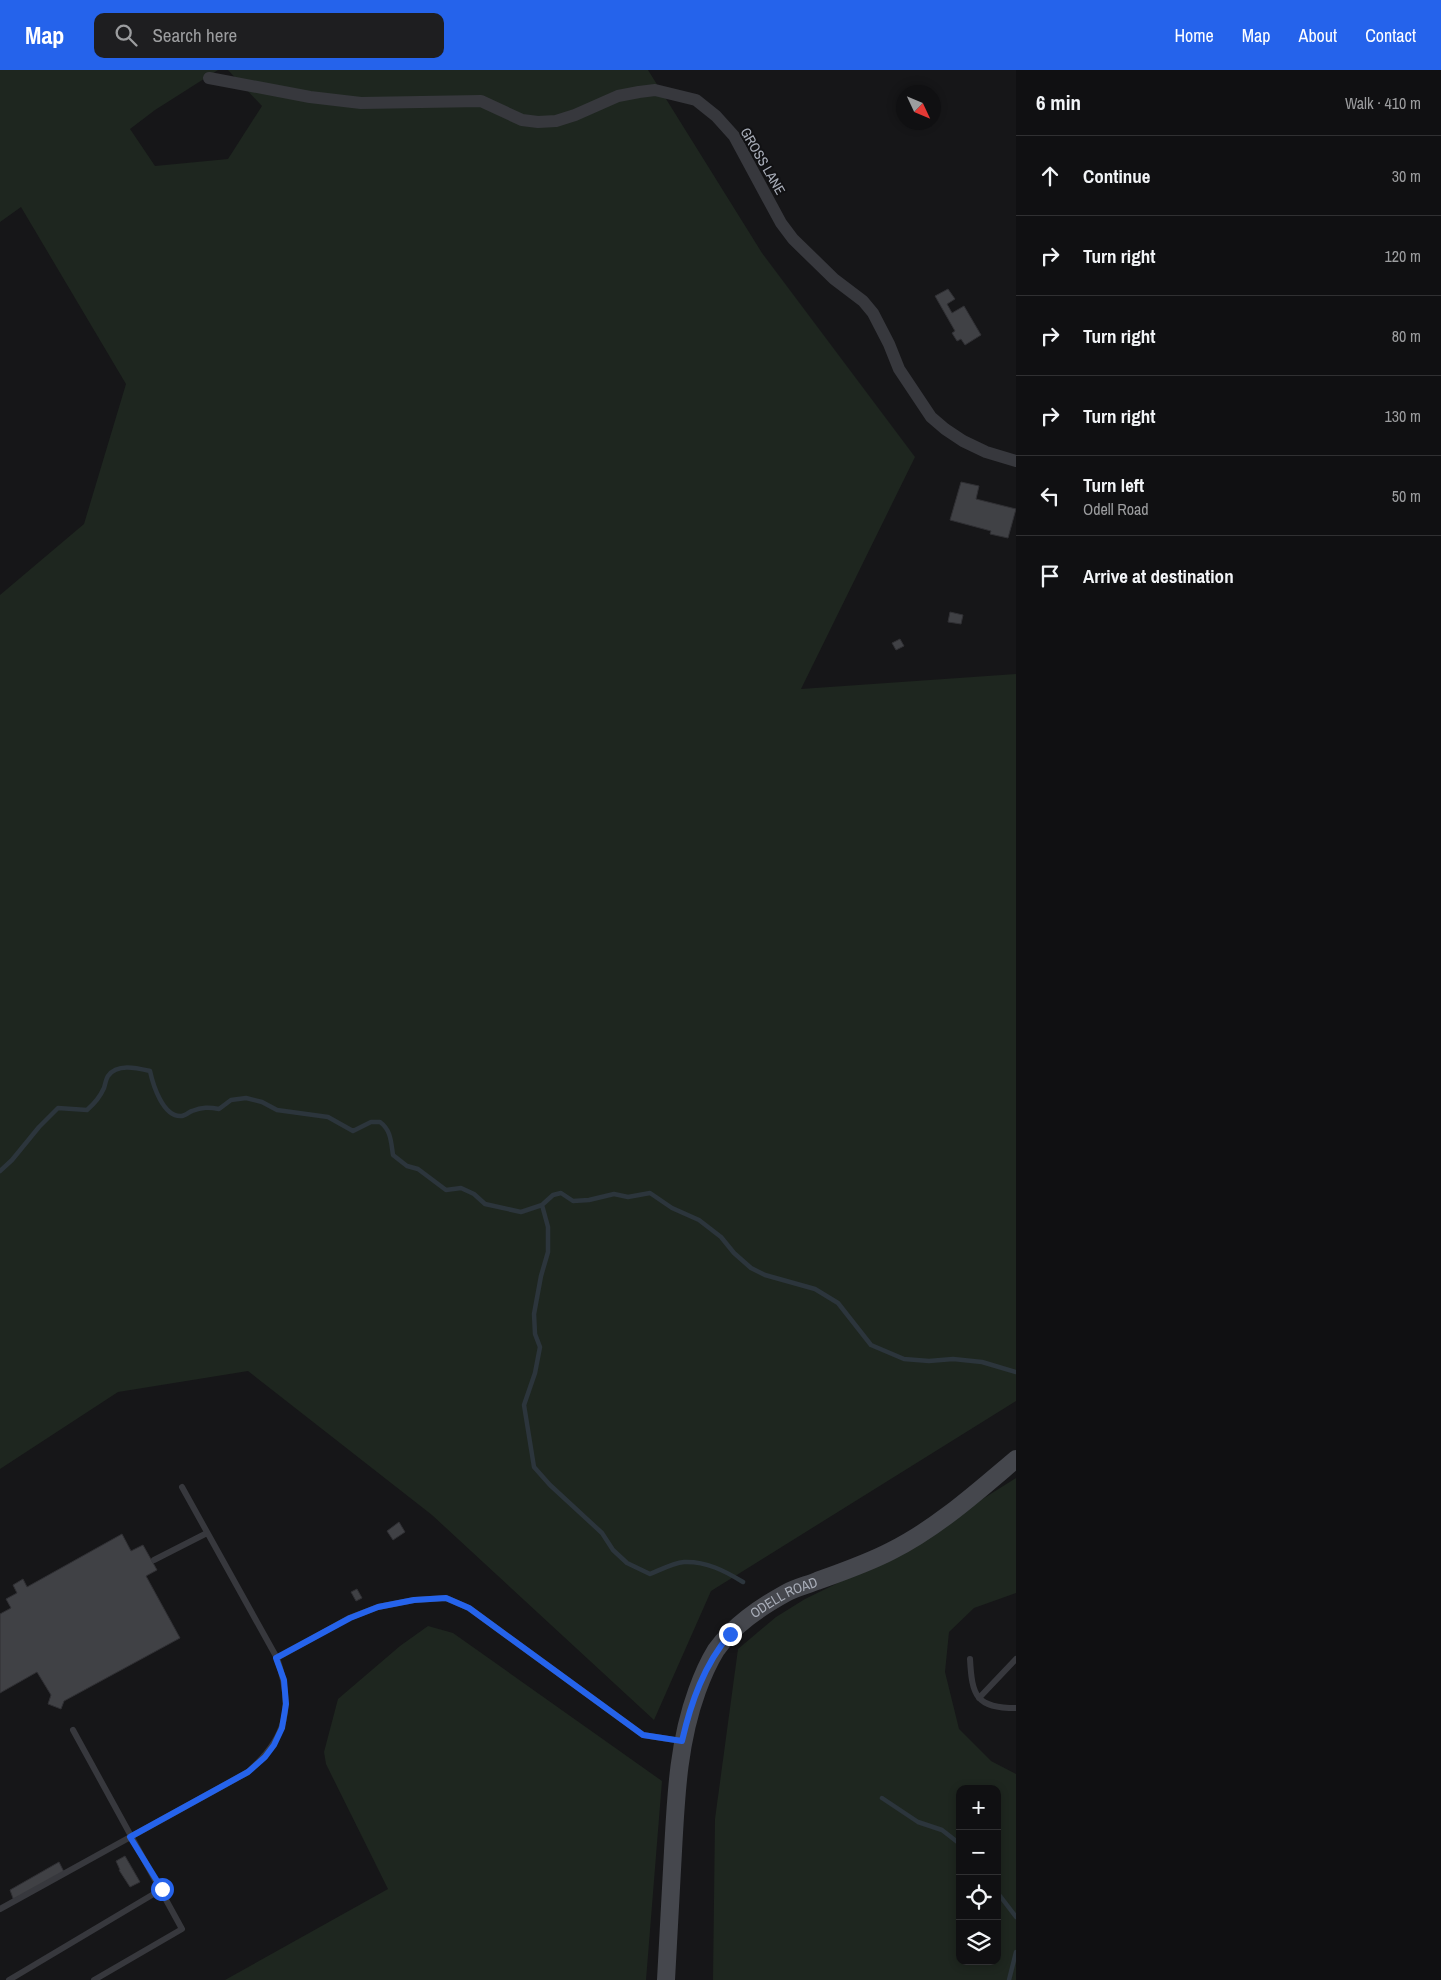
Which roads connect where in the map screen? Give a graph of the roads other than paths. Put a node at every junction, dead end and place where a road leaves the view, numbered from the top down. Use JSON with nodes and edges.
{"nodes":[{"id":1,"x":209,"y":78,"type":"dead end"},
{"id":2,"x":1016,"y":461,"type":"edge"},
{"id":3,"x":1016,"y":1459,"type":"edge"},
{"id":4,"x":182,"y":1487,"type":"dead end"},
{"id":5,"x":207,"y":1533,"type":"junction"},
{"id":6,"x":154,"y":1560,"type":"dead end"},
{"id":7,"x":276,"y":1658,"type":"junction"},
{"id":8,"x":970,"y":1659,"type":"dead end"},
{"id":9,"x":1016,"y":1659,"type":"edge"},
{"id":10,"x":979,"y":1698,"type":"junction"},
{"id":11,"x":1016,"y":1708,"type":"edge"},
{"id":12,"x":73,"y":1730,"type":"dead end"},
{"id":13,"x":682,"y":1741,"type":"junction"},
{"id":14,"x":130,"y":1837,"type":"junction"},
{"id":15,"x":162,"y":1889,"type":"junction"},
{"id":16,"x":0,"y":1909,"type":"edge"},
{"id":17,"x":9,"y":1980,"type":"edge"},
{"id":18,"x":94,"y":1980,"type":"edge"},
{"id":19,"x":666,"y":1980,"type":"edge"}],
"edges":[{"from":1,"to":2,"type":"street","name":"GROSS LANE"},
{"from":3,"to":13,"type":"street","name":"ODELL ROAD"},
{"from":4,"to":5,"type":"lane"},
{"from":5,"to":6,"type":"lane"},
{"from":5,"to":7,"type":"lane"},
{"from":7,"to":13,"type":"lane"},
{"from":7,"to":14,"type":"lane"},
{"from":8,"to":10,"type":"lane"},
{"from":9,"to":10,"type":"lane"},
{"from":10,"to":11,"type":"lane"},
{"from":12,"to":14,"type":"lane"},
{"from":13,"to":19,"type":"street","name":"ODELL ROAD"},
{"from":14,"to":15,"type":"lane"},
{"from":14,"to":16,"type":"lane"},
{"from":15,"to":17,"type":"lane"},
{"from":15,"to":18,"type":"lane"}]}
